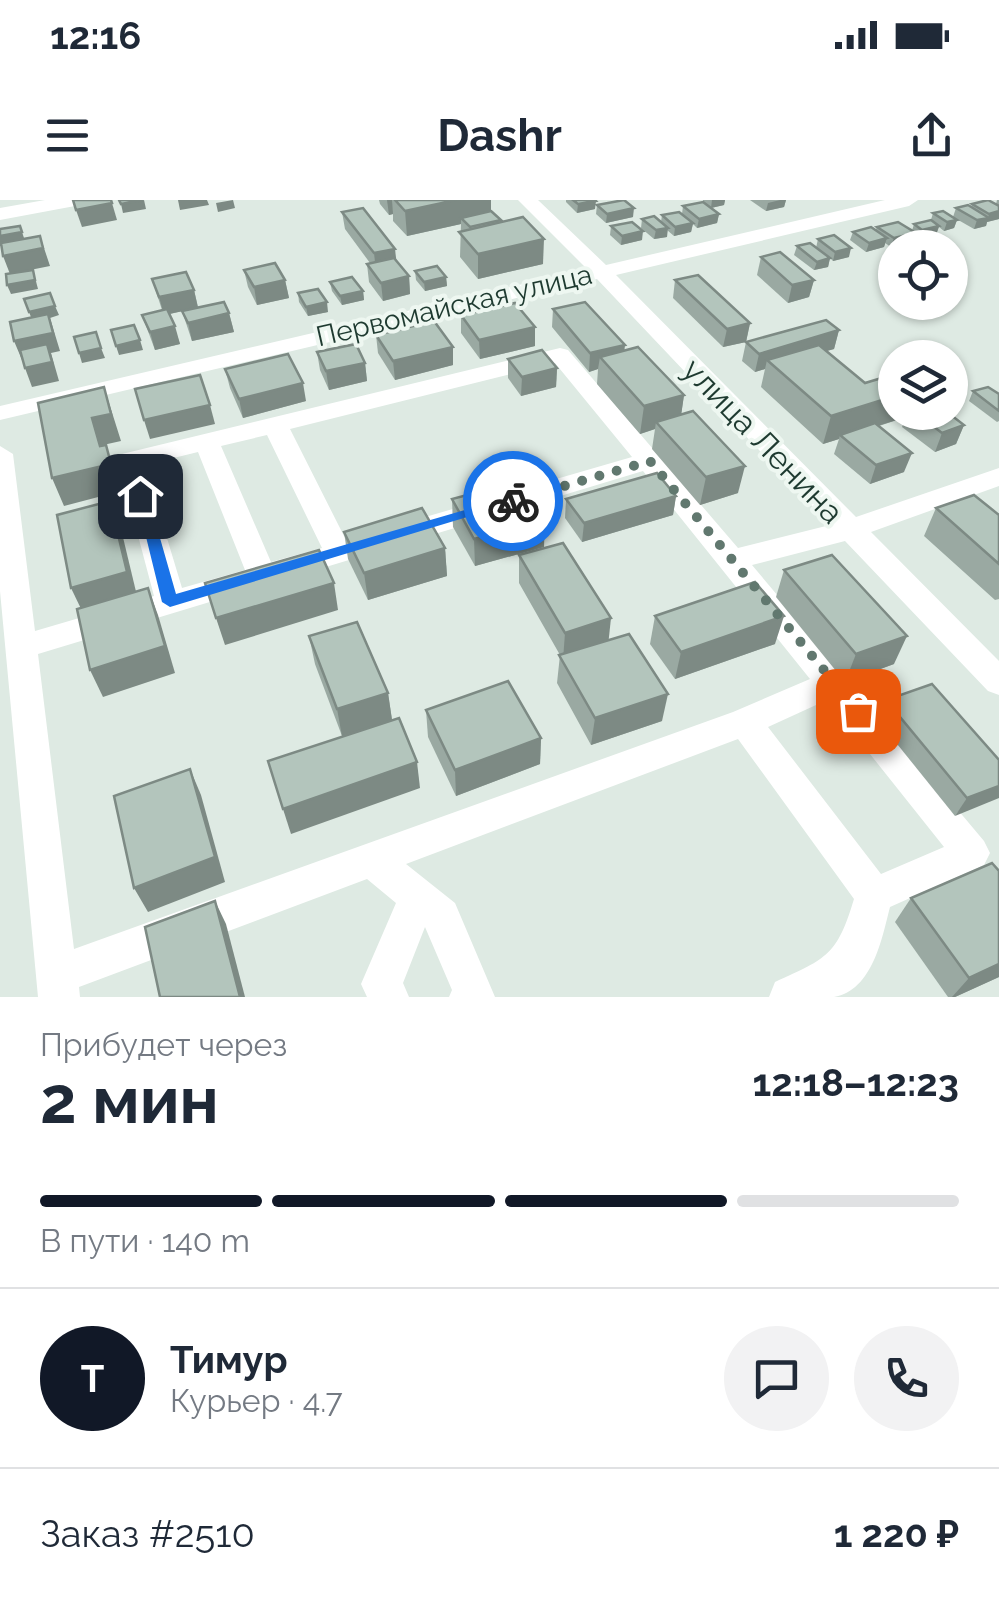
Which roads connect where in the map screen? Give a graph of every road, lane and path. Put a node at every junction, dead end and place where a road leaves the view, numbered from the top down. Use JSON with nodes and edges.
{"nodes":[{"id":1,"x":76,"y":200,"type":"edge"},
{"id":2,"x":527,"y":200,"type":"edge"},
{"id":3,"x":909,"y":200,"type":"edge"},
{"id":4,"x":0,"y":214,"type":"edge"},
{"id":5,"x":601,"y":270,"type":"junction"},
{"id":6,"x":0,"y":413,"type":"edge"},
{"id":7,"x":275,"y":425,"type":"junction"},
{"id":8,"x":207,"y":442,"type":"junction"},
{"id":9,"x":0,"y":454,"type":"edge"},
{"id":10,"x":650,"y":461,"type":"junction"},
{"id":11,"x":999,"y":477,"type":"edge"},
{"id":12,"x":849,"y":530,"type":"junction"},
{"id":13,"x":338,"y":552,"type":"junction"},
{"id":14,"x":732,"y":560,"type":"junction"},
{"id":15,"x":262,"y":575,"type":"junction"},
{"id":16,"x":170,"y":602,"type":"junction"},
{"id":17,"x":21,"y":647,"type":"junction"},
{"id":18,"x":835,"y":682,"type":"junction"},
{"id":19,"x":999,"y":682,"type":"edge"},
{"id":20,"x":744,"y":722,"type":"junction"},
{"id":21,"x":371,"y":860,"type":"junction"},
{"id":22,"x":874,"y":895,"type":"junction"},
{"id":23,"x":418,"y":898,"type":"junction"},
{"id":24,"x":58,"y":986,"type":"edge"},
{"id":25,"x":388,"y":997,"type":"edge"},
{"id":26,"x":470,"y":997,"type":"edge"},
{"id":27,"x":790,"y":997,"type":"edge"}],
"edges":[{"from":1,"to":4,"type":"street"},
{"from":2,"to":5,"type":"street","name":"улица Ленина"},
{"from":3,"to":5,"type":"street","name":"Первомайская улица"},
{"from":5,"to":6,"type":"street","name":"Первомайская улица"},
{"from":5,"to":12,"type":"street","name":"улица Ленина"},
{"from":7,"to":8,"type":"street"},
{"from":7,"to":10,"type":"street"},
{"from":7,"to":13,"type":"street"},
{"from":8,"to":15,"type":"street"},
{"from":8,"to":16,"type":"street"},
{"from":9,"to":17,"type":"street"},
{"from":10,"to":13,"type":"street"},
{"from":10,"to":14,"type":"street"},
{"from":11,"to":12,"type":"street"},
{"from":12,"to":14,"type":"street"},
{"from":12,"to":19,"type":"street","name":"улица Ленина"},
{"from":13,"to":15,"type":"street"},
{"from":14,"to":18,"type":"street"},
{"from":15,"to":16,"type":"street"},
{"from":16,"to":17,"type":"street"},
{"from":17,"to":24,"type":"street"},
{"from":18,"to":20,"type":"street"},
{"from":18,"to":22,"type":"street"},
{"from":20,"to":21,"type":"street"},
{"from":20,"to":22,"type":"street"},
{"from":21,"to":23,"type":"street"},
{"from":21,"to":24,"type":"street"},
{"from":22,"to":27,"type":"street"},
{"from":23,"to":25,"type":"street"},
{"from":23,"to":26,"type":"street"}]}
